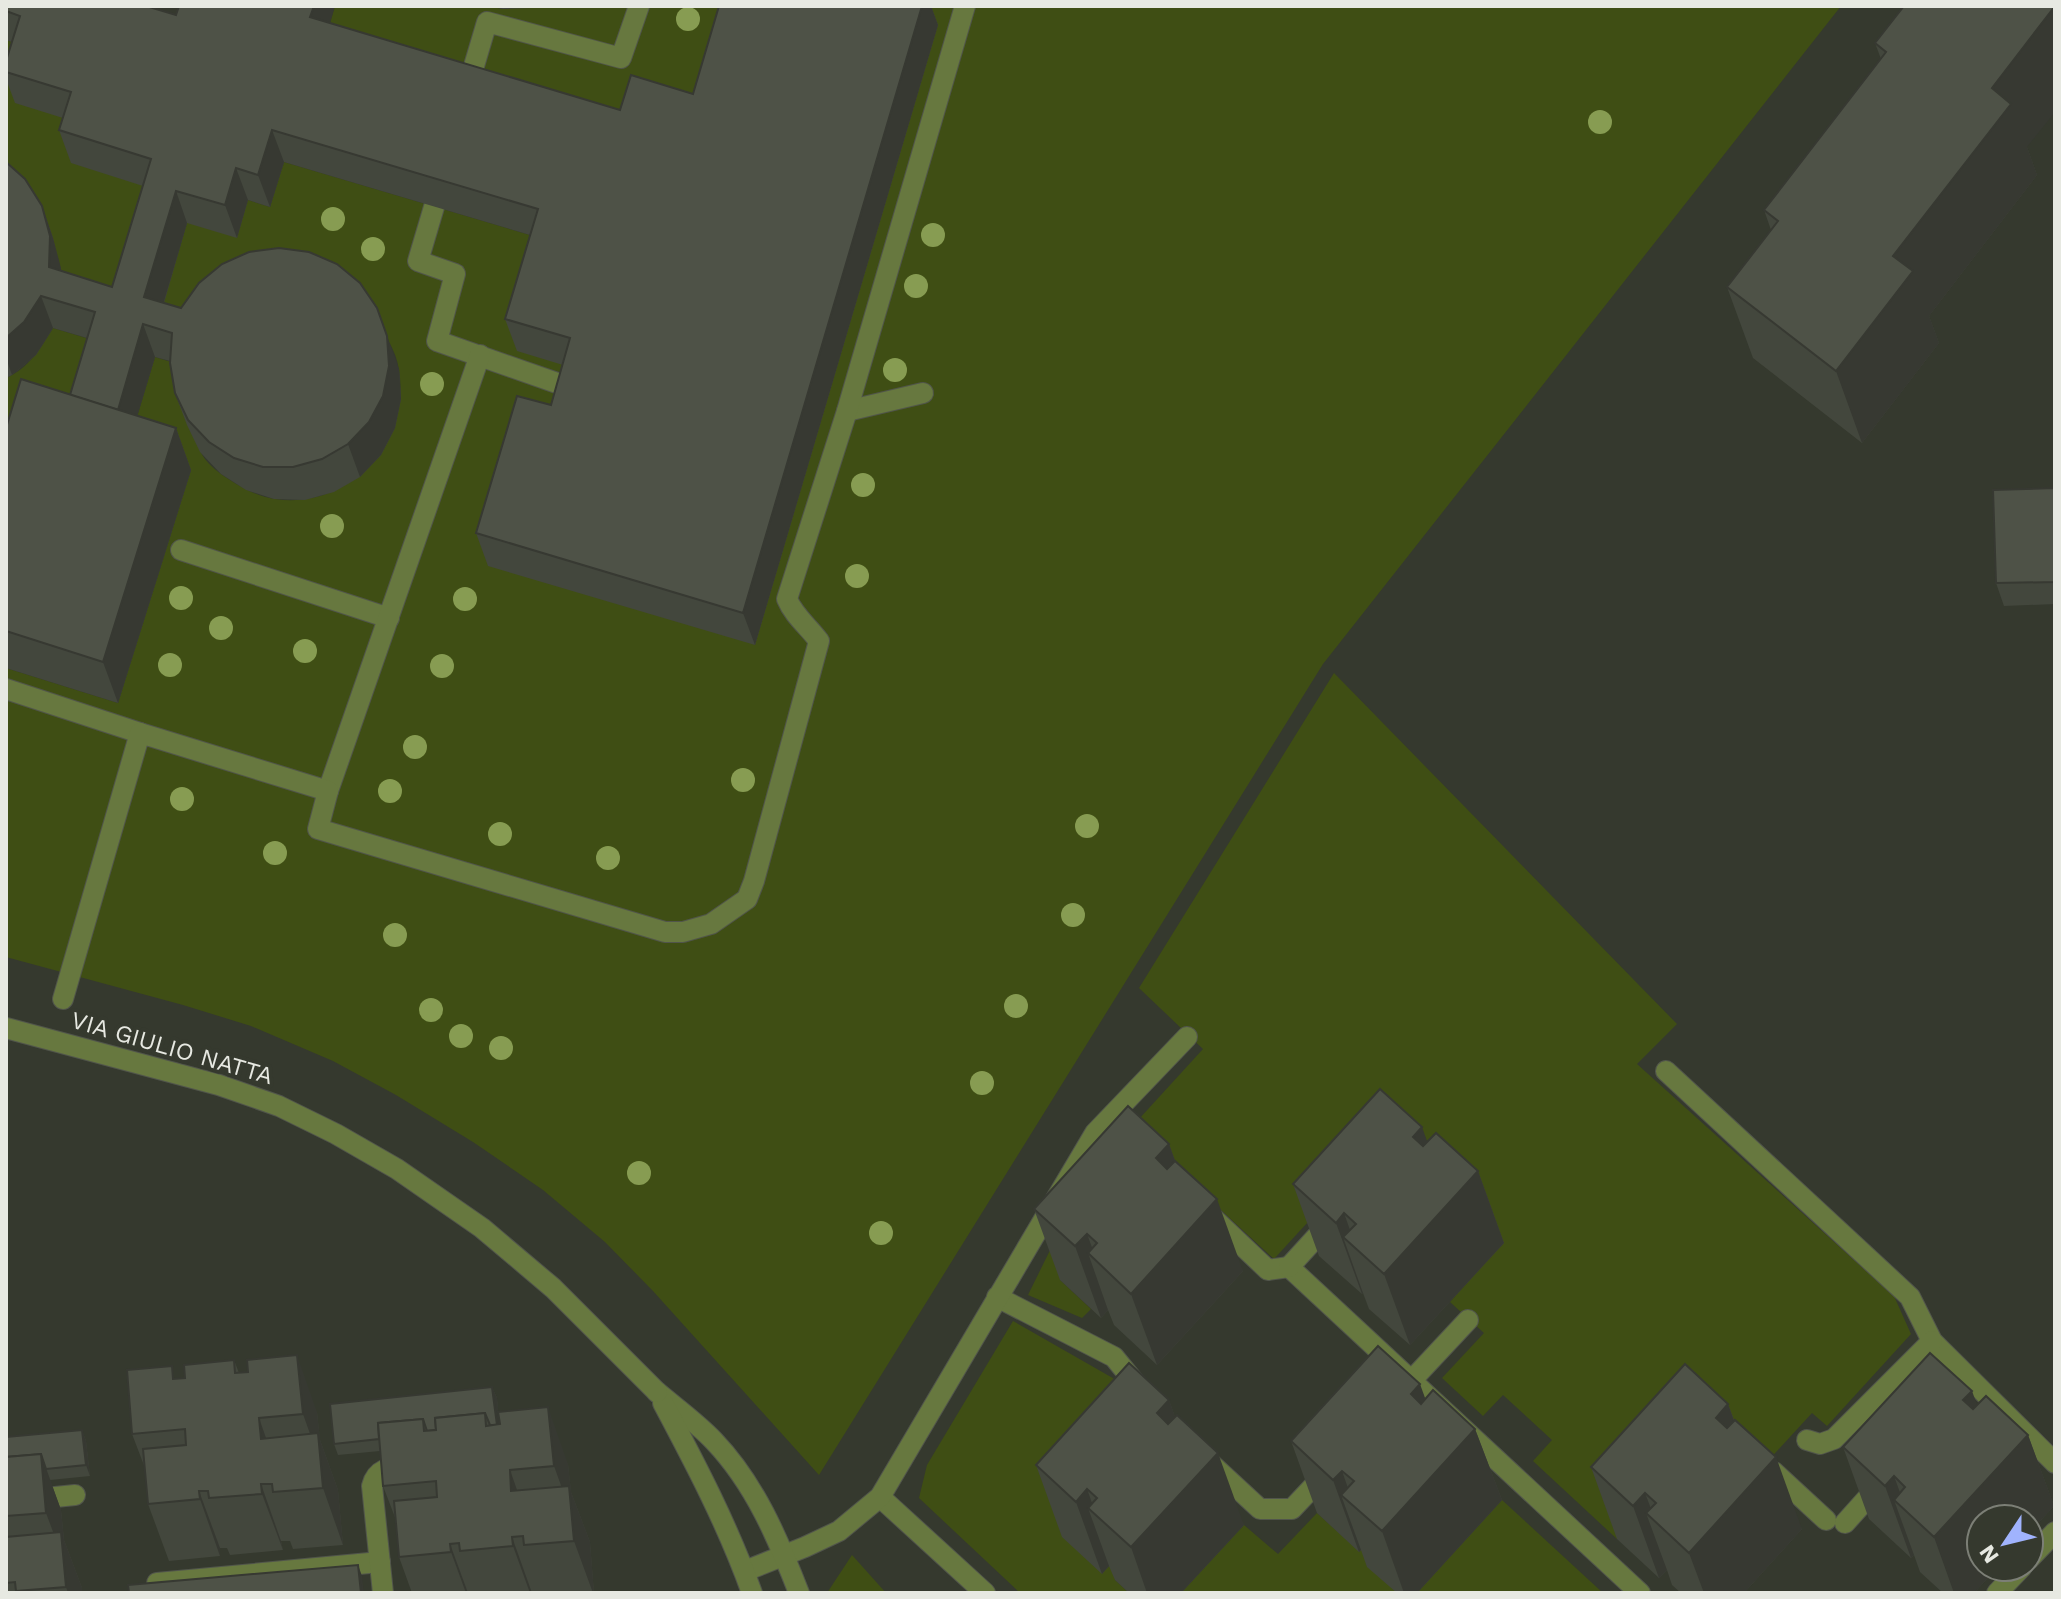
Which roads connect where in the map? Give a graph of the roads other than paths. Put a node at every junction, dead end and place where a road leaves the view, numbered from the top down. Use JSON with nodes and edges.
{"nodes":[{"id":1,"x":639,"y":6,"type":"edge"},
{"id":2,"x":965,"y":6,"type":"edge"},
{"id":3,"x":466,"y":93,"type":"edge"},
{"id":4,"x":434,"y":207,"type":"edge"},
{"id":5,"x":480,"y":355,"type":"junction"},
{"id":6,"x":577,"y":390,"type":"edge"},
{"id":7,"x":923,"y":393,"type":"dead end"},
{"id":8,"x":847,"y":411,"type":"junction"},
{"id":9,"x":181,"y":550,"type":"dead end"},
{"id":10,"x":389,"y":618,"type":"junction"},
{"id":11,"x":6,"y":689,"type":"edge"},
{"id":12,"x":140,"y":733,"type":"junction"},
{"id":13,"x":328,"y":791,"type":"junction"},
{"id":14,"x":63,"y":999,"type":"dead end"},
{"id":15,"x":6,"y":1028,"type":"edge"},
{"id":16,"x":1187,"y":1037,"type":"dead end"},
{"id":17,"x":1666,"y":1071,"type":"dead end"},
{"id":18,"x":1197,"y":1203,"type":"edge"},
{"id":19,"x":1341,"y":1211,"type":"edge"},
{"id":20,"x":1289,"y":1267,"type":"junction"},
{"id":21,"x":997,"y":1297,"type":"junction"},
{"id":22,"x":1468,"y":1320,"type":"dead end"},
{"id":23,"x":1932,"y":1341,"type":"junction"},
{"id":24,"x":1412,"y":1381,"type":"junction"},
{"id":25,"x":657,"y":1392,"type":"junction"},
{"id":26,"x":1149,"y":1401,"type":"edge"},
{"id":27,"x":1379,"y":1416,"type":"edge"},
{"id":28,"x":1807,"y":1440,"type":"dead end"},
{"id":29,"x":1196,"y":1450,"type":"edge"},
{"id":30,"x":1336,"y":1463,"type":"edge"},
{"id":31,"x":2055,"y":1463,"type":"edge"},
{"id":32,"x":421,"y":1464,"type":"edge"},
{"id":33,"x":1897,"y":1465,"type":"edge"},
{"id":34,"x":1774,"y":1472,"type":"dead end"},
{"id":35,"x":75,"y":1495,"type":"dead end"},
{"id":36,"x":880,"y":1497,"type":"junction"},
{"id":37,"x":6,"y":1502,"type":"edge"},
{"id":38,"x":930,"y":1543,"type":"junction"},
{"id":39,"x":785,"y":1555,"type":"junction"},
{"id":40,"x":380,"y":1562,"type":"junction"},
{"id":41,"x":745,"y":1571,"type":"junction"},
{"id":42,"x":157,"y":1583,"type":"edge"},
{"id":43,"x":383,"y":1593,"type":"edge"},
{"id":44,"x":752,"y":1593,"type":"edge"},
{"id":45,"x":799,"y":1593,"type":"edge"},
{"id":46,"x":966,"y":1593,"type":"edge"},
{"id":47,"x":985,"y":1593,"type":"edge"},
{"id":48,"x":1640,"y":1593,"type":"edge"}],
"edges":[{"from":1,"to":3,"type":"street"},
{"from":2,"to":8,"type":"street"},
{"from":4,"to":5,"type":"street"},
{"from":5,"to":6,"type":"street"},
{"from":5,"to":10,"type":"street"},
{"from":7,"to":8,"type":"street"},
{"from":8,"to":13,"type":"street"},
{"from":9,"to":10,"type":"street"},
{"from":10,"to":13,"type":"street"},
{"from":11,"to":12,"type":"street"},
{"from":12,"to":13,"type":"street"},
{"from":12,"to":14,"type":"street"},
{"from":15,"to":25,"type":"street","name":"VIA GIULIO NATTA"},
{"from":16,"to":21,"type":"street"},
{"from":17,"to":23,"type":"street"},
{"from":18,"to":20,"type":"street"},
{"from":19,"to":20,"type":"street"},
{"from":20,"to":24,"type":"street"},
{"from":21,"to":26,"type":"street"},
{"from":21,"to":36,"type":"street"},
{"from":22,"to":24,"type":"street"},
{"from":23,"to":28,"type":"street"},
{"from":23,"to":31,"type":"street"},
{"from":24,"to":27,"type":"street"},
{"from":24,"to":48,"type":"street"},
{"from":25,"to":39,"type":"street","name":"VIA GIULIO NATTA"},
{"from":25,"to":41,"type":"street","name":"VIA GIULIO NATTA"},
{"from":29,"to":30,"type":"street"},
{"from":32,"to":40,"type":"street"},
{"from":33,"to":34,"type":"street"},
{"from":35,"to":37,"type":"street"},
{"from":36,"to":38,"type":"street"},
{"from":36,"to":39,"type":"street"},
{"from":38,"to":46,"type":"street"},
{"from":38,"to":47,"type":"street"},
{"from":39,"to":41,"type":"street"},
{"from":39,"to":45,"type":"street","name":"VIA GIULIO NATTA"},
{"from":40,"to":42,"type":"street"},
{"from":40,"to":43,"type":"street"},
{"from":41,"to":44,"type":"street","name":"VIA GIULIO NATTA"}]}
